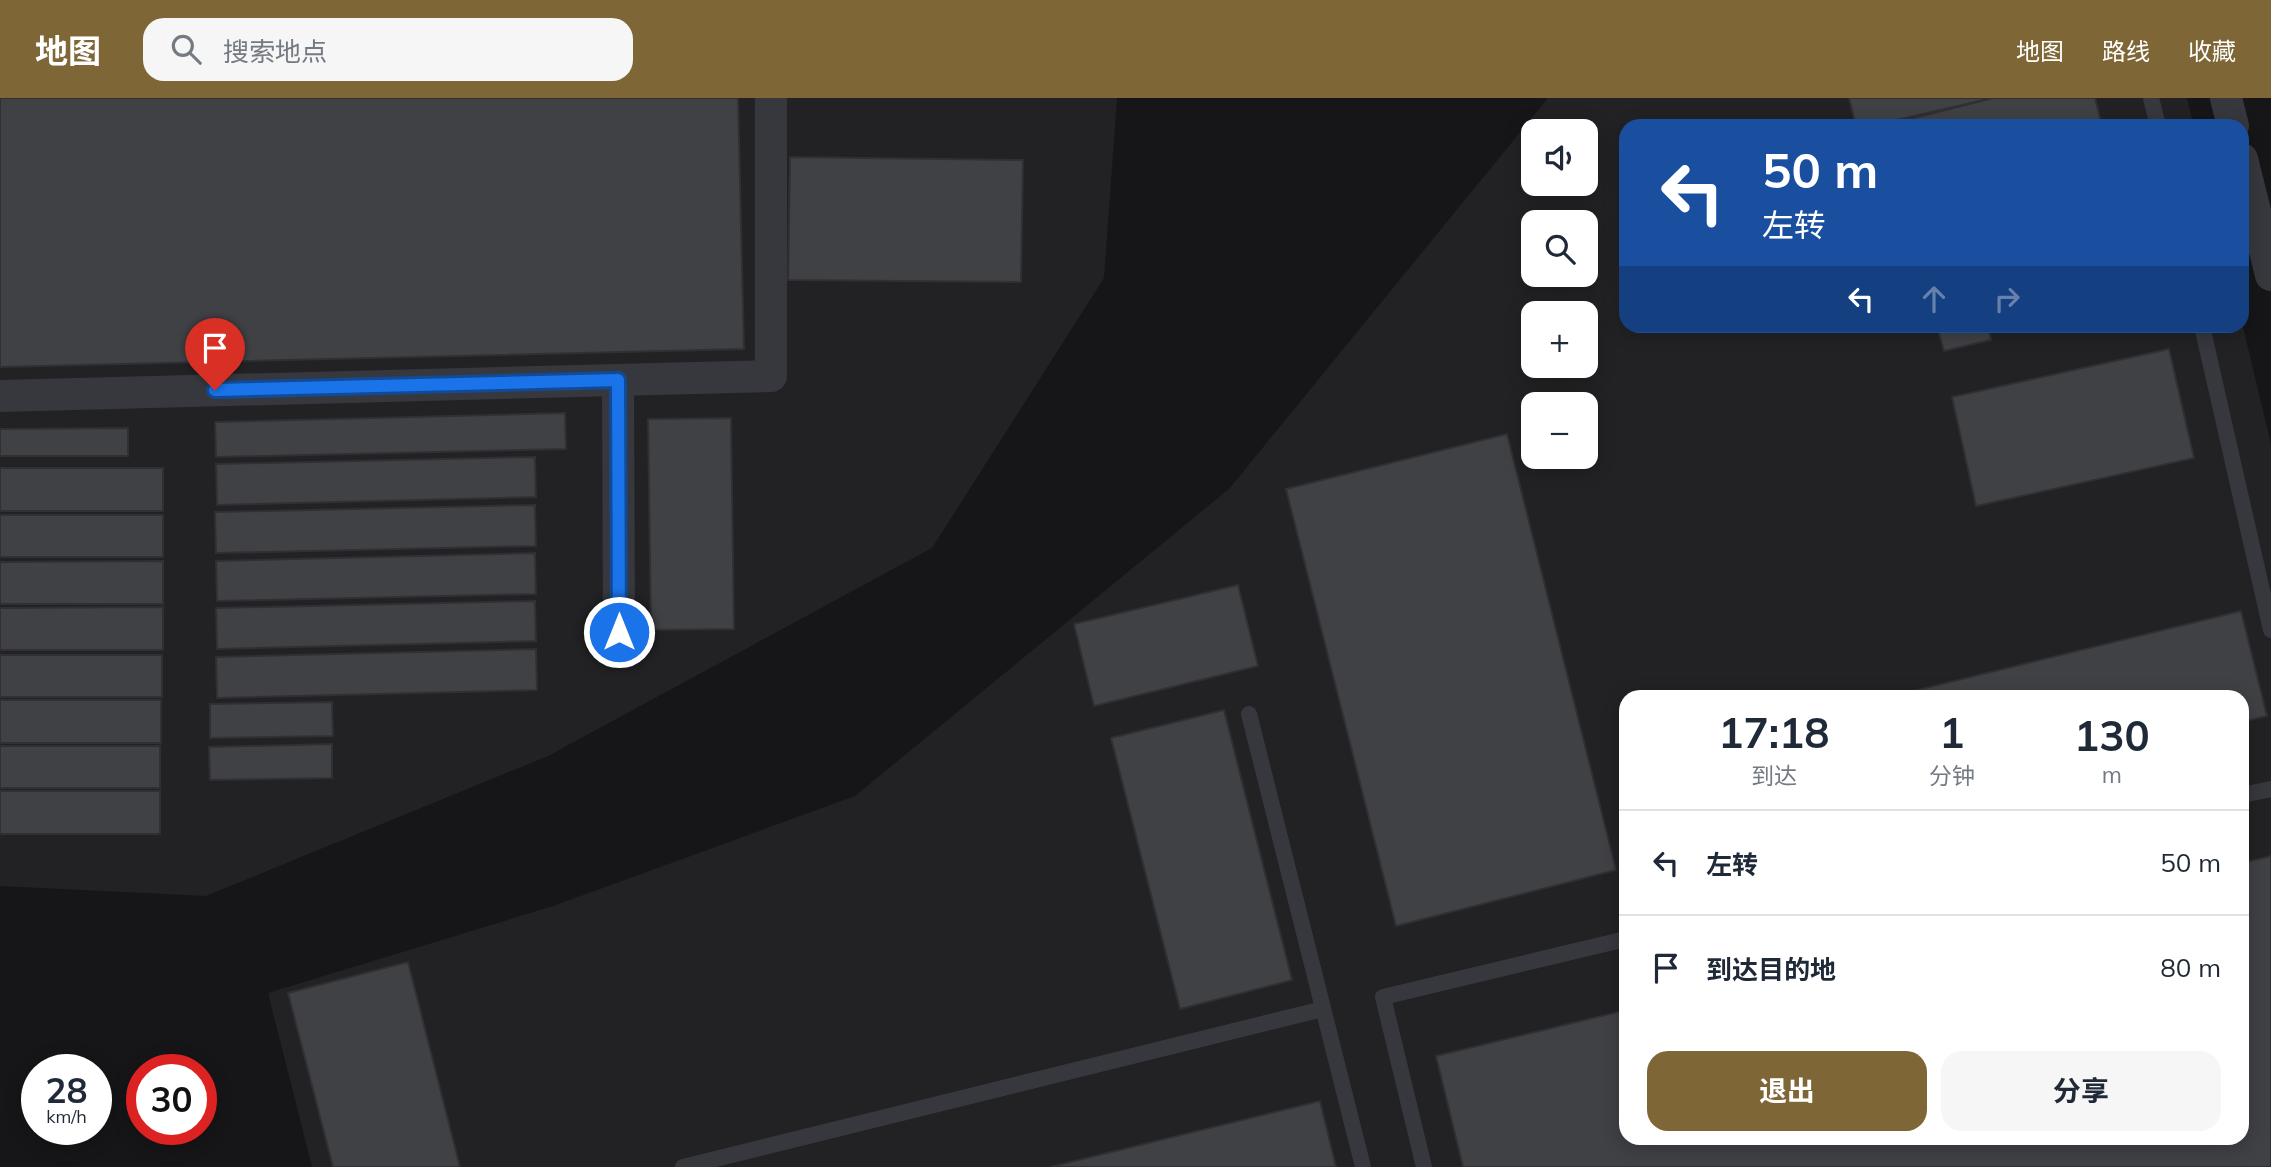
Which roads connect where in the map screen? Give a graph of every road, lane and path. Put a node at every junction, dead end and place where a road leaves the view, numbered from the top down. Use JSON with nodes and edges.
{"nodes":[{"id":1,"x":771,"y":98,"type":"edge"},
{"id":2,"x":2151,"y":98,"type":"edge"},
{"id":3,"x":2226,"y":98,"type":"edge"},
{"id":4,"x":2156,"y":119,"type":"edge"},
{"id":5,"x":2231,"y":119,"type":"edge"},
{"id":6,"x":2249,"y":187,"type":"edge"},
{"id":7,"x":2271,"y":275,"type":"edge"},
{"id":8,"x":2204,"y":333,"type":"edge"},
{"id":9,"x":618,"y":380,"type":"junction"},
{"id":10,"x":0,"y":396,"type":"edge"},
{"id":11,"x":2271,"y":630,"type":"edge"},
{"id":12,"x":619,"y":632,"type":"dead end"},
{"id":13,"x":1249,"y":714,"type":"dead end"},
{"id":14,"x":2271,"y":789,"type":"edge"},
{"id":15,"x":2249,"y":794,"type":"edge"},
{"id":16,"x":1619,"y":941,"type":"edge"},
{"id":17,"x":1323,"y":1009,"type":"junction"},
{"id":18,"x":683,"y":1167,"type":"edge"},
{"id":19,"x":1363,"y":1167,"type":"edge"},
{"id":20,"x":1424,"y":1167,"type":"edge"}],
"edges":[{"from":1,"to":9,"type":"street"},
{"from":2,"to":4,"type":"lane"},
{"from":3,"to":5,"type":"street"},
{"from":6,"to":7,"type":"street"},
{"from":8,"to":11,"type":"lane"},
{"from":9,"to":10,"type":"street"},
{"from":9,"to":12,"type":"street"},
{"from":13,"to":17,"type":"lane"},
{"from":14,"to":15,"type":"lane"},
{"from":16,"to":20,"type":"lane"},
{"from":17,"to":18,"type":"lane"},
{"from":17,"to":19,"type":"lane"}]}
